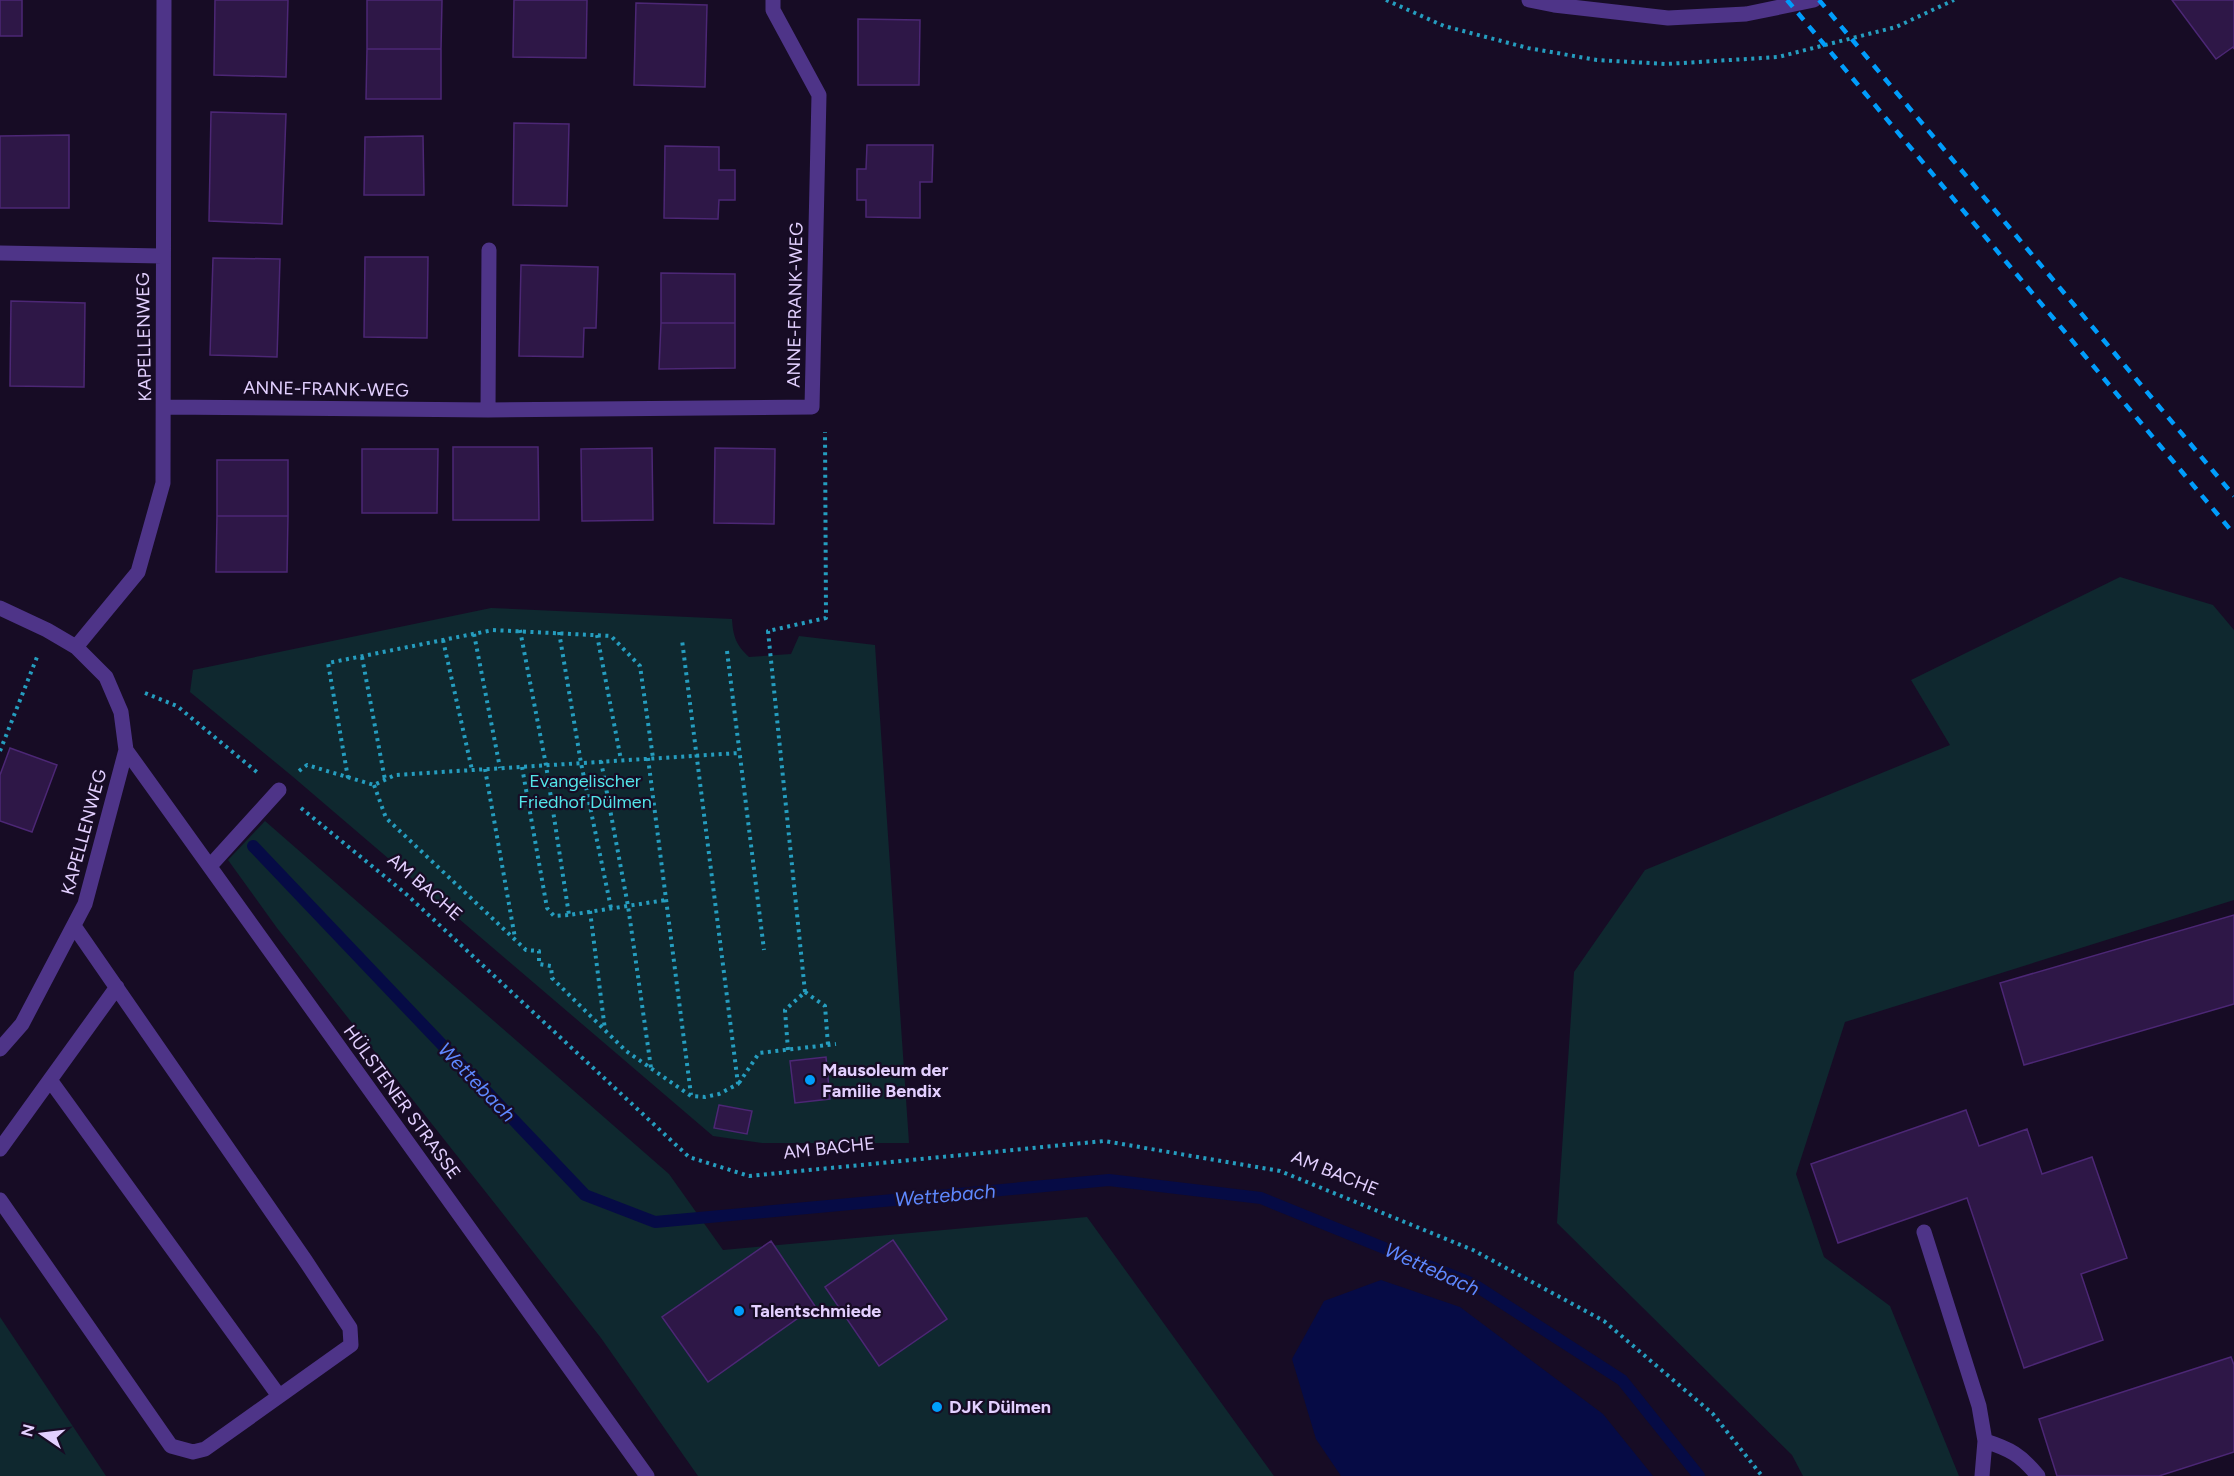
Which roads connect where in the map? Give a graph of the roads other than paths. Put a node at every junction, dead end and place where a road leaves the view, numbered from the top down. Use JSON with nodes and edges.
{"nodes":[{"id":1,"x":164,"y":0,"type":"edge"},
{"id":2,"x":773,"y":0,"type":"edge"},
{"id":3,"x":1529,"y":0,"type":"edge"},
{"id":4,"x":1814,"y":0,"type":"edge"},
{"id":5,"x":489,"y":250,"type":"dead end"},
{"id":6,"x":0,"y":253,"type":"edge"},
{"id":7,"x":162,"y":256,"type":"junction"},
{"id":8,"x":164,"y":407,"type":"junction"},
{"id":9,"x":488,"y":410,"type":"junction"},
{"id":10,"x":0,"y":608,"type":"edge"},
{"id":11,"x":76,"y":647,"type":"junction"},
{"id":12,"x":126,"y":750,"type":"junction"},
{"id":13,"x":279,"y":790,"type":"road end"},
{"id":14,"x":210,"y":866,"type":"junction"},
{"id":15,"x":74,"y":926,"type":"junction"},
{"id":16,"x":117,"y":987,"type":"junction"},
{"id":17,"x":0,"y":1049,"type":"edge"},
{"id":18,"x":50,"y":1080,"type":"junction"},
{"id":19,"x":0,"y":1149,"type":"edge"},
{"id":20,"x":0,"y":1200,"type":"edge"},
{"id":21,"x":1924,"y":1232,"type":"dead end"},
{"id":22,"x":279,"y":1396,"type":"junction"},
{"id":23,"x":1985,"y":1441,"type":"junction"},
{"id":24,"x":647,"y":1476,"type":"edge"},
{"id":25,"x":1982,"y":1476,"type":"edge"},
{"id":26,"x":2038,"y":1476,"type":"edge"}],
"edges":[{"from":1,"to":7,"type":"street","name":"KAPELLENWEG"},
{"from":2,"to":9,"type":"street","name":"ANNE-FRANK-WEG"},
{"from":3,"to":4,"type":"street"},
{"from":5,"to":9,"type":"street"},
{"from":6,"to":7,"type":"street"},
{"from":7,"to":8,"type":"street","name":"KAPELLENWEG"},
{"from":8,"to":9,"type":"street","name":"ANNE-FRANK-WEG"},
{"from":8,"to":11,"type":"street","name":"KAPELLENWEG"},
{"from":10,"to":11,"type":"street"},
{"from":11,"to":12,"type":"street","name":"KAPELLENWEG"},
{"from":12,"to":14,"type":"street","name":"HÜLSTENER STRASSE"},
{"from":12,"to":15,"type":"street","name":"KAPELLENWEG"},
{"from":13,"to":14,"type":"street"},
{"from":14,"to":24,"type":"street","name":"HÜLSTENER STRASSE"},
{"from":15,"to":16,"type":"street"},
{"from":15,"to":17,"type":"street","name":"KAPELLENWEG"},
{"from":16,"to":18,"type":"street"},
{"from":16,"to":22,"type":"street"},
{"from":18,"to":19,"type":"street"},
{"from":18,"to":22,"type":"street"},
{"from":20,"to":22,"type":"street"},
{"from":21,"to":23,"type":"street"},
{"from":23,"to":25,"type":"street"},
{"from":23,"to":26,"type":"street"}]}
